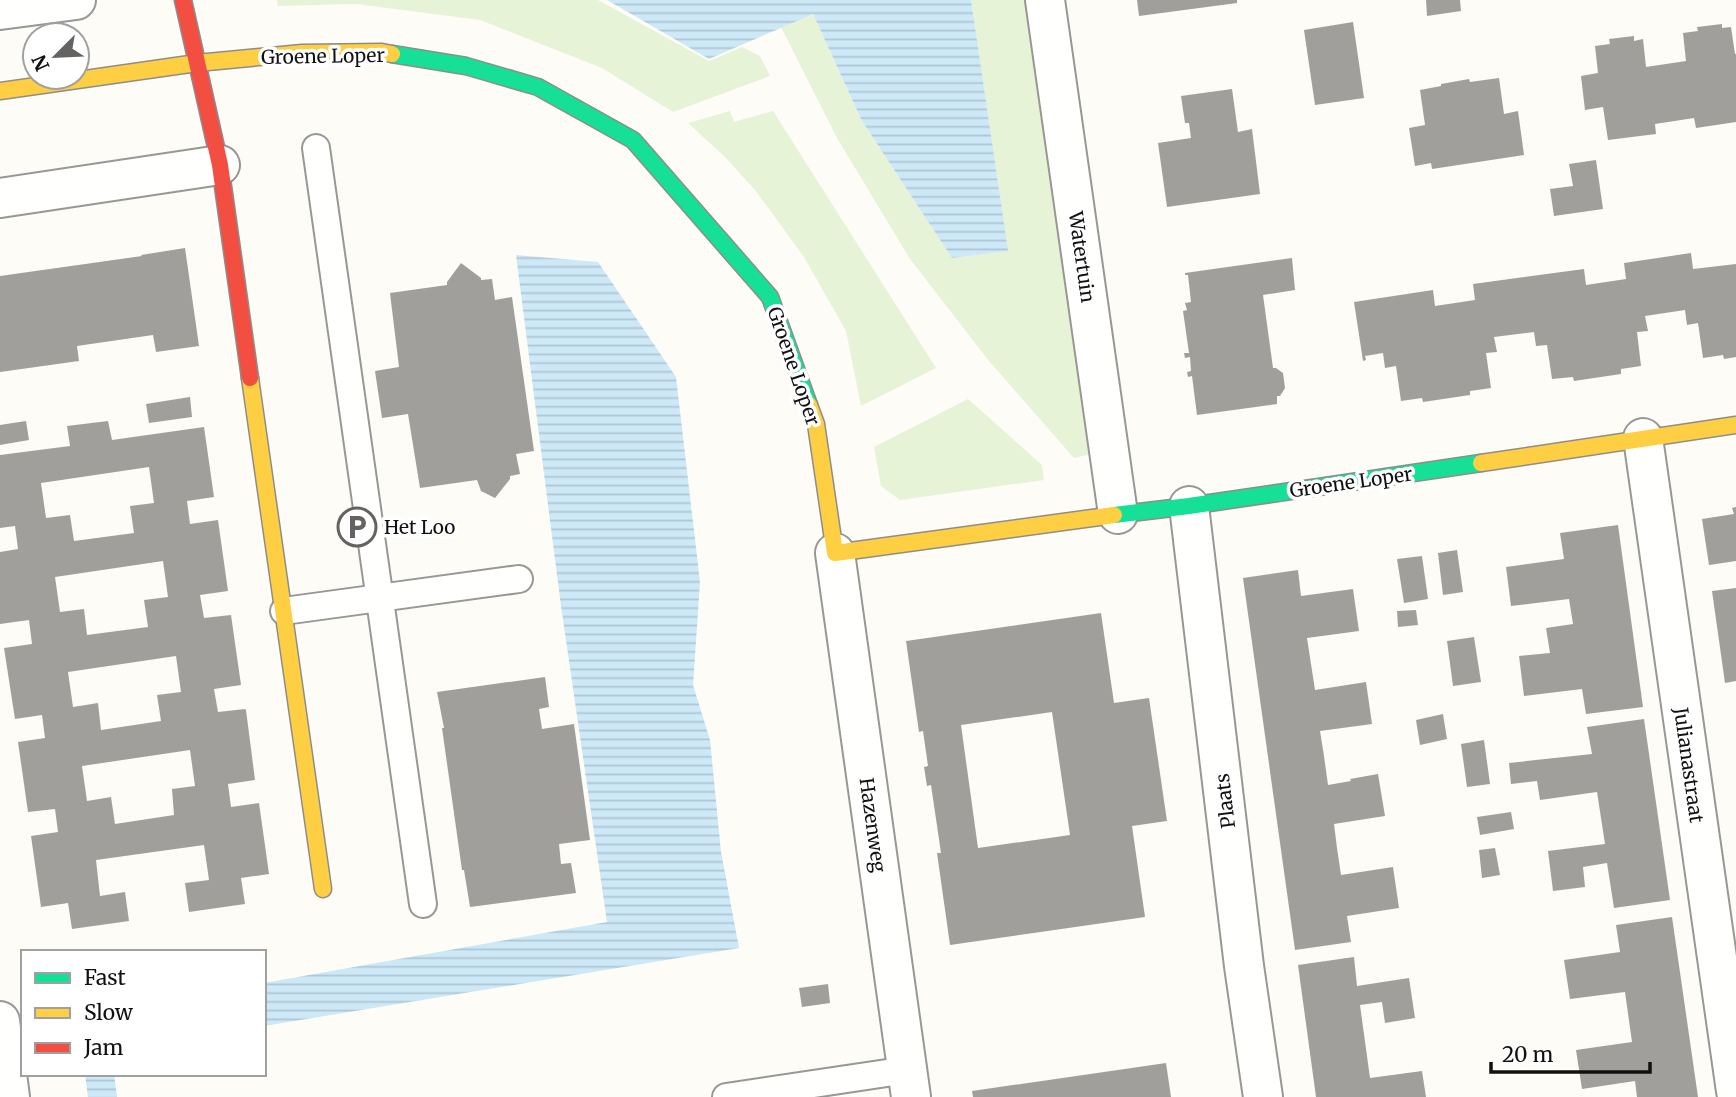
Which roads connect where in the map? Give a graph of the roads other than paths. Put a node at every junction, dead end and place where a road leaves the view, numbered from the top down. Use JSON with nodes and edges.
{"nodes":[{"id":1,"x":76,"y":0,"type":"edge"},
{"id":2,"x":183,"y":0,"type":"edge"},
{"id":3,"x":1045,"y":0,"type":"edge"},
{"id":4,"x":0,"y":10,"type":"edge"},
{"id":5,"x":197,"y":63,"type":"junction"},
{"id":6,"x":0,"y":91,"type":"edge"},
{"id":7,"x":316,"y":148,"type":"dead end"},
{"id":8,"x":220,"y":165,"type":"junction"},
{"id":9,"x":0,"y":198,"type":"edge"},
{"id":10,"x":1736,"y":425,"type":"edge"},
{"id":11,"x":1643,"y":438,"type":"junction"},
{"id":12,"x":1189,"y":506,"type":"junction"},
{"id":13,"x":1118,"y":514,"type":"junction"},
{"id":14,"x":835,"y":553,"type":"junction"},
{"id":15,"x":519,"y":579,"type":"dead end"},
{"id":16,"x":380,"y":598,"type":"junction"},
{"id":17,"x":284,"y":611,"type":"junction"},
{"id":18,"x":323,"y":889,"type":"dead end"},
{"id":19,"x":423,"y":904,"type":"dead end"},
{"id":20,"x":0,"y":1021,"type":"edge"},
{"id":21,"x":909,"y":1084,"type":"edge"},
{"id":22,"x":1736,"y":1091,"type":"edge"},
{"id":23,"x":10,"y":1097,"type":"edge"},
{"id":24,"x":726,"y":1097,"type":"edge"},
{"id":25,"x":1263,"y":1097,"type":"edge"}],
"edges":[{"from":1,"to":4,"type":"street"},
{"from":2,"to":5,"type":"street"},
{"from":3,"to":13,"type":"street","name":"Watertuin"},
{"from":5,"to":6,"type":"street","name":"Groene Loper"},
{"from":5,"to":8,"type":"street"},
{"from":5,"to":14,"type":"street","name":"Groene Loper"},
{"from":7,"to":16,"type":"lane"},
{"from":8,"to":9,"type":"street"},
{"from":8,"to":17,"type":"street"},
{"from":10,"to":11,"type":"street","name":"Groene Loper"},
{"from":11,"to":12,"type":"street","name":"Groene Loper"},
{"from":11,"to":22,"type":"street","name":"Julianastraat"},
{"from":12,"to":13,"type":"street","name":"Groene Loper"},
{"from":12,"to":25,"type":"street","name":"Plaats"},
{"from":13,"to":14,"type":"street","name":"Groene Loper"},
{"from":14,"to":21,"type":"street","name":"Hazenweg"},
{"from":15,"to":16,"type":"lane"},
{"from":16,"to":17,"type":"lane"},
{"from":16,"to":19,"type":"lane"},
{"from":17,"to":18,"type":"street"},
{"from":20,"to":23,"type":"street"},
{"from":21,"to":24,"type":"lane"}]}
